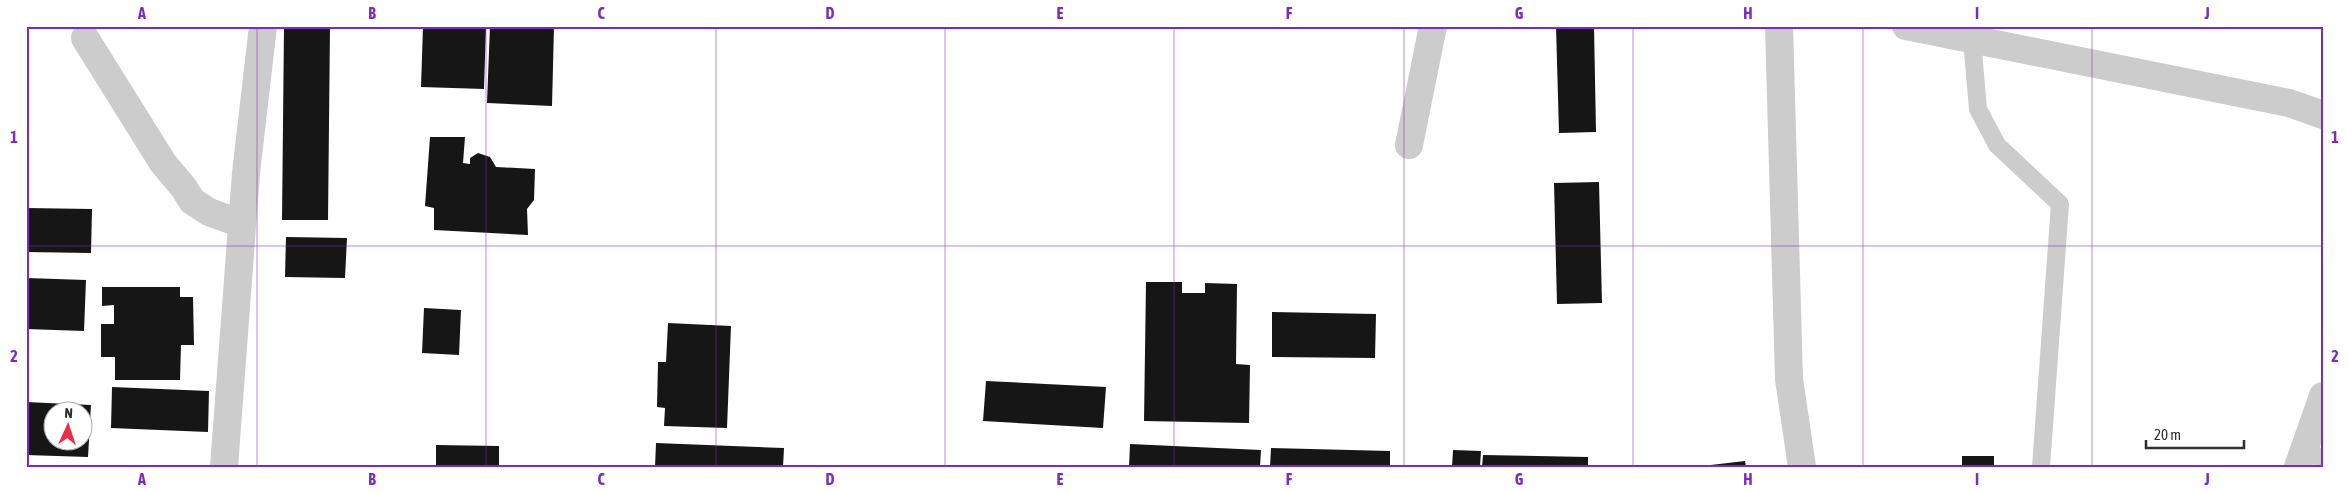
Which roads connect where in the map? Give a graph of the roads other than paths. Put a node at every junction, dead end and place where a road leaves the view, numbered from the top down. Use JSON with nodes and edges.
{"nodes":[{"id":1,"x":264,"y":26,"type":"edge"},
{"id":2,"x":1433,"y":26,"type":"edge"},
{"id":3,"x":1779,"y":26,"type":"edge"},
{"id":4,"x":1906,"y":26,"type":"edge"},
{"id":5,"x":85,"y":38,"type":"dead end"},
{"id":6,"x":1972,"y":40,"type":"junction"},
{"id":7,"x":2323,"y":115,"type":"edge"},
{"id":8,"x":1409,"y":145,"type":"dead end"},
{"id":9,"x":242,"y":224,"type":"junction"},
{"id":10,"x":2323,"y":396,"type":"edge"},
{"id":11,"x":2308,"y":459,"type":"edge"},
{"id":12,"x":224,"y":467,"type":"edge"},
{"id":13,"x":1802,"y":467,"type":"edge"},
{"id":14,"x":2040,"y":467,"type":"edge"}],
"edges":[{"from":1,"to":9,"type":"street"},
{"from":2,"to":8,"type":"street"},
{"from":3,"to":13,"type":"street"},
{"from":4,"to":6,"type":"street"},
{"from":5,"to":9,"type":"street"},
{"from":6,"to":7,"type":"street"},
{"from":6,"to":14,"type":"lane"},
{"from":9,"to":12,"type":"street"},
{"from":10,"to":11,"type":"street"}]}
